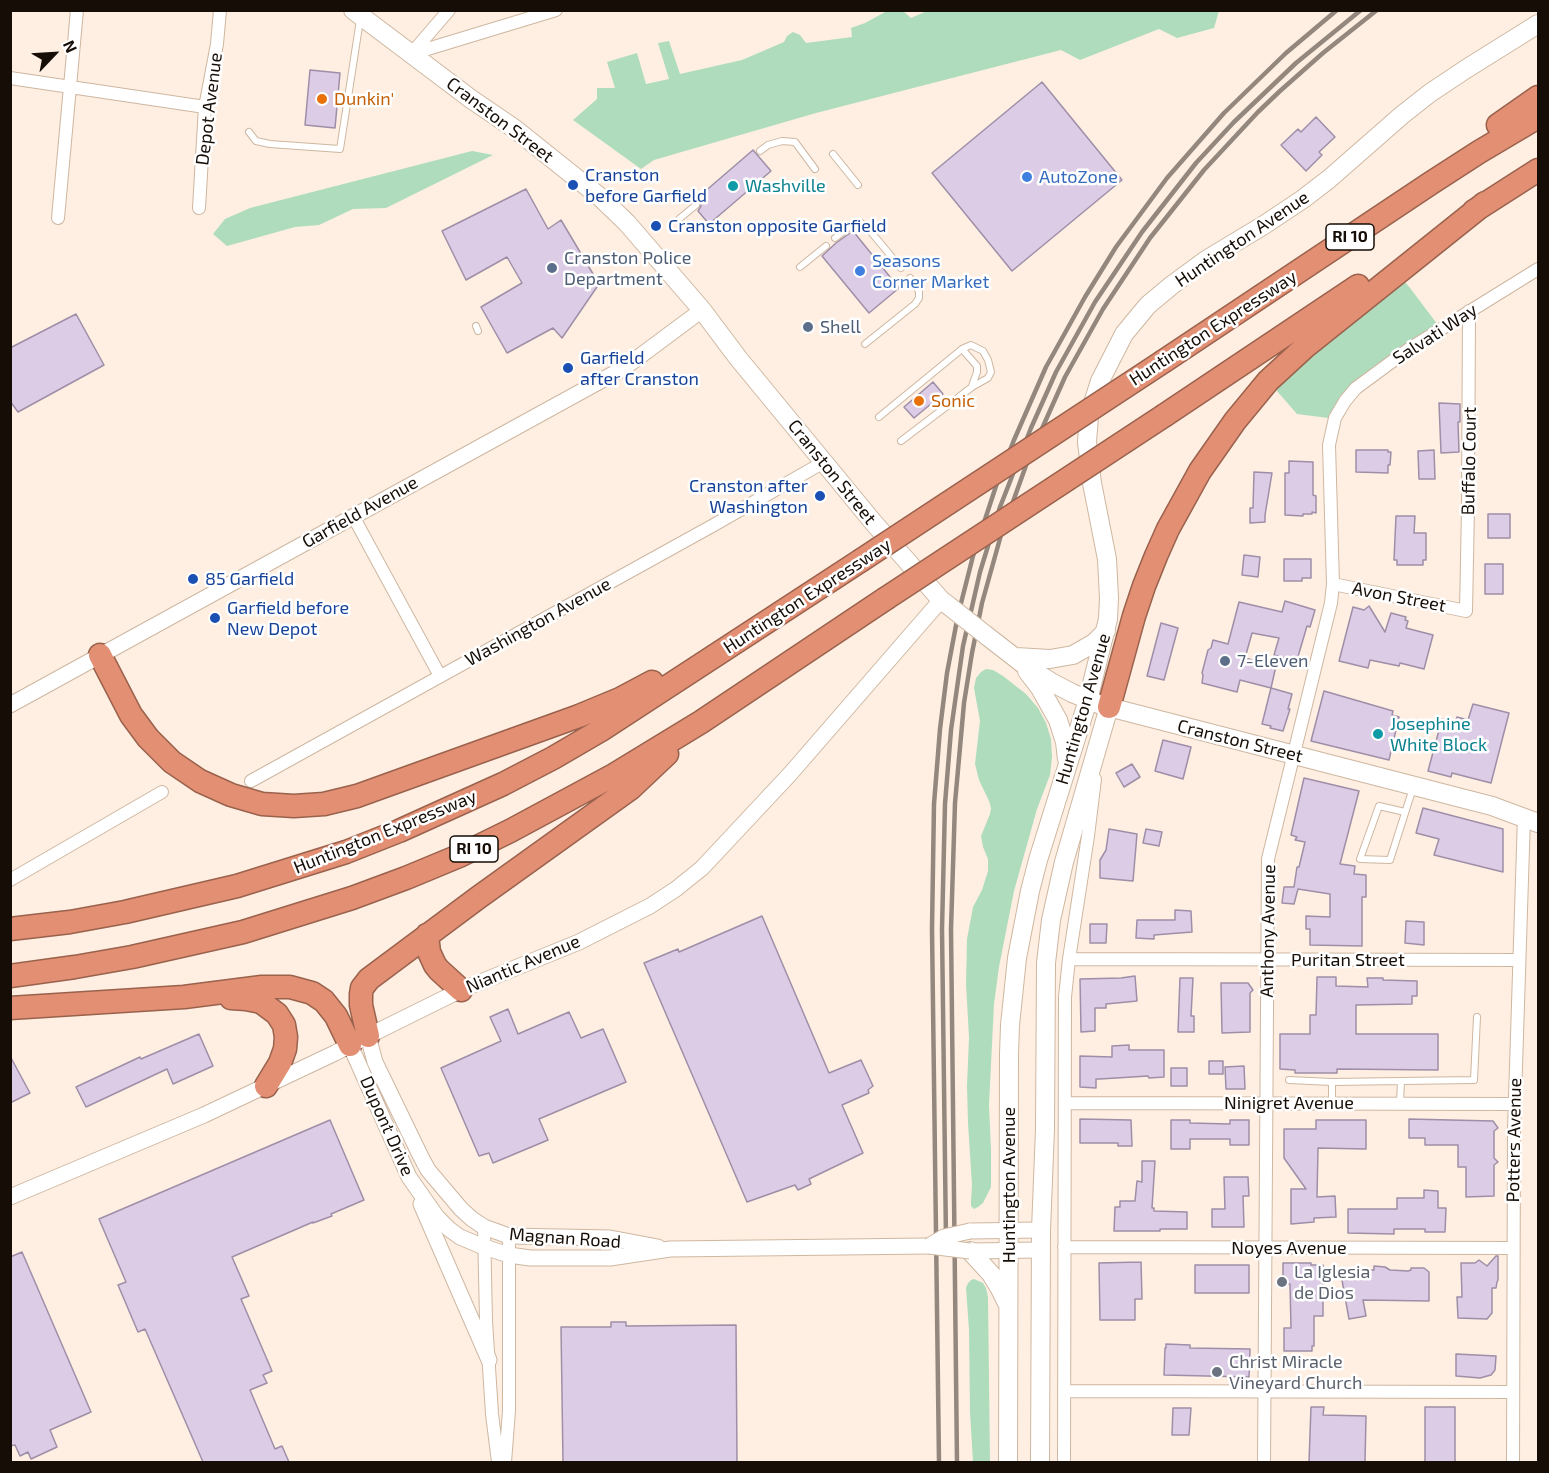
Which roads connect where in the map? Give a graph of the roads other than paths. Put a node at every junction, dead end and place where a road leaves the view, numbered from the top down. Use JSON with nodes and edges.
{"nodes":[{"id":1,"x":78,"y":10,"type":"edge"},
{"id":2,"x":220,"y":10,"type":"edge"},
{"id":3,"x":449,"y":10,"type":"edge"},
{"id":4,"x":556,"y":10,"type":"edge"},
{"id":5,"x":356,"y":13,"type":"edge"},
{"id":6,"x":1539,"y":24,"type":"edge"},
{"id":7,"x":411,"y":54,"type":"junction"},
{"id":8,"x":10,"y":78,"type":"edge"},
{"id":9,"x":70,"y":86,"type":"junction"},
{"id":10,"x":1539,"y":97,"type":"edge"},
{"id":11,"x":205,"y":107,"type":"junction"},
{"id":12,"x":1539,"y":117,"type":"edge"},
{"id":13,"x":249,"y":132,"type":"dead end"},
{"id":14,"x":760,"y":151,"type":"dead end"},
{"id":15,"x":833,"y":154,"type":"dead end"},
{"id":16,"x":815,"y":169,"type":"dead end"},
{"id":17,"x":1539,"y":170,"type":"edge"},
{"id":18,"x":858,"y":185,"type":"dead end"},
{"id":19,"x":1485,"y":203,"type":"junction"},
{"id":20,"x":696,"y":205,"type":"dead end"},
{"id":21,"x":199,"y":208,"type":"dead end"},
{"id":22,"x":58,"y":218,"type":"dead end"},
{"id":23,"x":679,"y":219,"type":"dead end"},
{"id":24,"x":836,"y":238,"type":"dead end"},
{"id":25,"x":826,"y":246,"type":"dead end"},
{"id":26,"x":800,"y":267,"type":"dead end"},
{"id":27,"x":901,"y":268,"type":"dead end"},
{"id":28,"x":1539,"y":269,"type":"edge"},
{"id":29,"x":910,"y":278,"type":"dead end"},
{"id":30,"x":1289,"y":278,"type":"junction"},
{"id":31,"x":702,"y":309,"type":"junction"},
{"id":32,"x":1469,"y":311,"type":"junction"},
{"id":33,"x":866,"y":344,"type":"dead end"},
{"id":34,"x":962,"y":349,"type":"junction"},
{"id":35,"x":972,"y":387,"type":"junction"},
{"id":36,"x":1340,"y":409,"type":"joint"},
{"id":37,"x":879,"y":417,"type":"dead end"},
{"id":38,"x":901,"y":441,"type":"dead end"},
{"id":39,"x":824,"y":462,"type":"junction"},
{"id":40,"x":353,"y":516,"type":"junction"},
{"id":41,"x":1333,"y":584,"type":"junction"},
{"id":42,"x":945,"y":603,"type":"junction"},
{"id":43,"x":793,"y":605,"type":"junction"},
{"id":44,"x":1466,"y":611,"type":"joint"},
{"id":45,"x":1107,"y":630,"type":"junction"},
{"id":46,"x":100,"y":655,"type":"junction"},
{"id":47,"x":1014,"y":656,"type":"junction"},
{"id":48,"x":440,"y":676,"type":"junction"},
{"id":49,"x":1099,"y":704,"type":"junction"},
{"id":50,"x":10,"y":705,"type":"edge"},
{"id":51,"x":701,"y":723,"type":"junction"},
{"id":52,"x":1098,"y":748,"type":"junction"},
{"id":53,"x":1293,"y":755,"type":"junction"},
{"id":54,"x":1067,"y":766,"type":"junction"},
{"id":55,"x":251,"y":781,"type":"dead end"},
{"id":56,"x":1413,"y":786,"type":"junction"},
{"id":57,"x":162,"y":792,"type":"dead end"},
{"id":58,"x":1405,"y":812,"type":"junction"},
{"id":59,"x":1531,"y":820,"type":"edge"},
{"id":60,"x":10,"y":880,"type":"edge"},
{"id":61,"x":10,"y":929,"type":"edge"},
{"id":62,"x":427,"y":935,"type":"junction"},
{"id":63,"x":1069,"y":959,"type":"junction"},
{"id":64,"x":1267,"y":959,"type":"junction"},
{"id":65,"x":1519,"y":960,"type":"junction"},
{"id":66,"x":10,"y":976,"type":"edge"},
{"id":67,"x":461,"y":990,"type":"junction"},
{"id":68,"x":184,"y":997,"type":"junction"},
{"id":69,"x":10,"y":1008,"type":"edge"},
{"id":70,"x":1477,"y":1017,"type":"dead end"},
{"id":71,"x":359,"y":1040,"type":"junction"},
{"id":72,"x":1289,"y":1080,"type":"dead end"},
{"id":73,"x":1401,"y":1081,"type":"junction"},
{"id":74,"x":1332,"y":1082,"type":"junction"},
{"id":75,"x":266,"y":1086,"type":"junction"},
{"id":76,"x":1065,"y":1103,"type":"junction"},
{"id":77,"x":1400,"y":1103,"type":"junction"},
{"id":78,"x":1266,"y":1104,"type":"junction"},
{"id":79,"x":1332,"y":1104,"type":"junction"},
{"id":80,"x":1514,"y":1104,"type":"junction"},
{"id":81,"x":421,"y":1157,"type":"joint"},
{"id":82,"x":408,"y":1176,"type":"junction"},
{"id":83,"x":10,"y":1197,"type":"edge"},
{"id":84,"x":483,"y":1227,"type":"junction"},
{"id":85,"x":1009,"y":1230,"type":"junction"},
{"id":86,"x":1041,"y":1230,"type":"junction"},
{"id":87,"x":508,"y":1236,"type":"junction"},
{"id":88,"x":929,"y":1246,"type":"junction"},
{"id":89,"x":484,"y":1247,"type":"junction"},
{"id":90,"x":1064,"y":1247,"type":"junction"},
{"id":91,"x":1265,"y":1248,"type":"junction"},
{"id":92,"x":1513,"y":1248,"type":"junction"},
{"id":93,"x":670,"y":1249,"type":"junction"},
{"id":94,"x":1008,"y":1250,"type":"junction"},
{"id":95,"x":1041,"y":1250,"type":"junction"},
{"id":96,"x":970,"y":1251,"type":"junction"},
{"id":97,"x":509,"y":1255,"type":"junction"},
{"id":98,"x":1008,"y":1307,"type":"junction"},
{"id":99,"x":489,"y":1360,"type":"junction"},
{"id":100,"x":1064,"y":1391,"type":"junction"},
{"id":101,"x":1264,"y":1391,"type":"junction"},
{"id":102,"x":1513,"y":1392,"type":"junction"},
{"id":103,"x":498,"y":1462,"type":"edge"},
{"id":104,"x":505,"y":1462,"type":"edge"},
{"id":105,"x":1008,"y":1462,"type":"edge"},
{"id":106,"x":1040,"y":1462,"type":"edge"},
{"id":107,"x":1064,"y":1462,"type":"edge"},
{"id":108,"x":1264,"y":1462,"type":"edge"},
{"id":109,"x":1513,"y":1462,"type":"edge"}],
"edges":[{"from":1,"to":9,"type":"street"},
{"from":2,"to":11,"type":"street","name":"Depot Avenue"},
{"from":3,"to":7,"type":"street"},
{"from":4,"to":7,"type":"street"},
{"from":5,"to":7,"type":"main road","name":"Cranston Street"},
{"from":5,"to":13,"type":"lane"},
{"from":6,"to":45,"type":"main road","name":"Huntington Avenue"},
{"from":7,"to":31,"type":"main road","name":"Cranston Street"},
{"from":8,"to":9,"type":"street"},
{"from":9,"to":11,"type":"street"},
{"from":9,"to":22,"type":"street"},
{"from":10,"to":30,"type":"highway"},
{"from":11,"to":21,"type":"street","name":"Depot Avenue"},
{"from":12,"to":30,"type":"highway","name":"Huntington Expressway","number":"RI 10"},
{"from":14,"to":16,"type":"lane"},
{"from":15,"to":18,"type":"lane"},
{"from":17,"to":19,"type":"highway","number":"RI 10"},
{"from":19,"to":49,"type":"highway"},
{"from":19,"to":51,"type":"highway","number":"RI 10","bridge":true},
{"from":20,"to":23,"type":"lane"},
{"from":24,"to":27,"type":"lane"},
{"from":25,"to":26,"type":"lane"},
{"from":28,"to":32,"type":"street","name":"Salvati Way"},
{"from":29,"to":33,"type":"lane"},
{"from":30,"to":43,"type":"highway","name":"Huntington Expressway","number":"RI 10","bridge":true},
{"from":31,"to":39,"type":"main road","name":"Cranston Street"},
{"from":31,"to":40,"type":"street","name":"Garfield Avenue"},
{"from":32,"to":36,"type":"street","name":"Salvati Way"},
{"from":32,"to":44,"type":"street","name":"Buffalo Court"},
{"from":34,"to":35,"type":"lane"},
{"from":34,"to":35,"type":"lane"},
{"from":34,"to":37,"type":"lane"},
{"from":35,"to":38,"type":"lane"},
{"from":36,"to":41,"type":"street","name":"Anthony Avenue"},
{"from":39,"to":42,"type":"main road","name":"Cranston Street"},
{"from":39,"to":48,"type":"street","name":"Washington Avenue"},
{"from":40,"to":46,"type":"street","name":"Garfield Avenue"},
{"from":40,"to":48,"type":"street"},
{"from":41,"to":44,"type":"street","name":"Avon Street"},
{"from":41,"to":53,"type":"street","name":"Anthony Avenue"},
{"from":42,"to":47,"type":"main road","name":"Cranston Street","bridge":true},
{"from":42,"to":67,"type":"street","name":"Niantic Avenue"},
{"from":43,"to":46,"type":"highway"},
{"from":43,"to":61,"type":"highway","name":"Huntington Expressway","number":"RI 10"},
{"from":45,"to":47,"type":"main road"},
{"from":45,"to":49,"type":"main road","name":"Huntington Avenue"},
{"from":46,"to":50,"type":"street","name":"Garfield Avenue"},
{"from":47,"to":49,"type":"main road","name":"Cranston Street"},
{"from":47,"to":54,"type":"main road"},
{"from":48,"to":55,"type":"street","name":"Washington Avenue"},
{"from":49,"to":52,"type":"main road","name":"Huntington Avenue"},
{"from":49,"to":53,"type":"main road","name":"Cranston Street"},
{"from":49,"to":54,"type":"main road","name":"Huntington Avenue"},
{"from":51,"to":62,"type":"highway"},
{"from":51,"to":66,"type":"highway","number":"RI 10"},
{"from":52,"to":63,"type":"street","name":"Huntington Avenue"},
{"from":52,"to":86,"type":"main road","name":"Huntington Avenue"},
{"from":53,"to":56,"type":"main road","name":"Cranston Street"},
{"from":53,"to":64,"type":"street","name":"Anthony Avenue"},
{"from":54,"to":85,"type":"main road","name":"Huntington Avenue"},
{"from":56,"to":58,"type":"lane"},
{"from":56,"to":59,"type":"main road","name":"Cranston Street"},
{"from":57,"to":60,"type":"street"},
{"from":58,"to":58,"type":"lane"},
{"from":59,"to":65,"type":"street","name":"Potters Avenue"},
{"from":62,"to":67,"type":"highway"},
{"from":62,"to":71,"type":"highway"},
{"from":63,"to":64,"type":"street","name":"Puritan Street"},
{"from":63,"to":76,"type":"street","name":"Huntington Avenue"},
{"from":64,"to":65,"type":"street","name":"Puritan Street"},
{"from":64,"to":78,"type":"street","name":"Anthony Avenue"},
{"from":65,"to":80,"type":"street","name":"Potters Avenue"},
{"from":67,"to":71,"type":"street","name":"Niantic Avenue"},
{"from":68,"to":69,"type":"highway"},
{"from":68,"to":71,"type":"highway"},
{"from":68,"to":75,"type":"highway"},
{"from":70,"to":73,"type":"lane"},
{"from":71,"to":75,"type":"street","name":"Niantic Avenue"},
{"from":71,"to":81,"type":"street","name":"Dupont Drive"},
{"from":71,"to":82,"type":"street","name":"Dupont Drive"},
{"from":72,"to":74,"type":"lane"},
{"from":73,"to":74,"type":"lane"},
{"from":73,"to":77,"type":"lane"},
{"from":74,"to":79,"type":"lane"},
{"from":75,"to":83,"type":"street","name":"Niantic Avenue"},
{"from":76,"to":78,"type":"street","name":"Ninigret Avenue"},
{"from":76,"to":90,"type":"street","name":"Huntington Avenue"},
{"from":77,"to":79,"type":"street","name":"Ninigret Avenue"},
{"from":77,"to":80,"type":"street","name":"Ninigret Avenue"},
{"from":78,"to":79,"type":"street","name":"Ninigret Avenue"},
{"from":78,"to":91,"type":"street","name":"Anthony Avenue"},
{"from":80,"to":92,"type":"street","name":"Potters Avenue"},
{"from":81,"to":84,"type":"street","name":"Magnan Road"},
{"from":82,"to":89,"type":"street","name":"Dupont Drive"},
{"from":82,"to":99,"type":"street"},
{"from":84,"to":87,"type":"street","name":"Magnan Road"},
{"from":84,"to":89,"type":"street"},
{"from":85,"to":86,"type":"street","name":"Magnan Road"},
{"from":85,"to":88,"type":"street","name":"Magnan Road","bridge":true},
{"from":85,"to":94,"type":"main road","name":"Huntington Avenue"},
{"from":86,"to":95,"type":"main road","name":"Huntington Avenue"},
{"from":87,"to":93,"type":"street","name":"Magnan Road"},
{"from":87,"to":97,"type":"street"},
{"from":88,"to":93,"type":"street","name":"Magnan Road"},
{"from":88,"to":96,"type":"street","name":"Magnan Road","bridge":true},
{"from":89,"to":97,"type":"street","name":"Dupont Drive"},
{"from":89,"to":99,"type":"street"},
{"from":90,"to":91,"type":"street","name":"Noyes Avenue"},
{"from":90,"to":100,"type":"street","name":"Huntington Avenue"},
{"from":91,"to":92,"type":"street","name":"Noyes Avenue"},
{"from":91,"to":101,"type":"street","name":"Anthony Avenue"},
{"from":92,"to":102,"type":"street","name":"Potters Avenue"},
{"from":93,"to":97,"type":"street","name":"Magnan Road"},
{"from":94,"to":95,"type":"street","name":"Magnan Road"},
{"from":94,"to":96,"type":"street","name":"Magnan Road"},
{"from":94,"to":98,"type":"main road","name":"Huntington Avenue"},
{"from":95,"to":106,"type":"main road","name":"Huntington Avenue"},
{"from":96,"to":98,"type":"main road"},
{"from":97,"to":104,"type":"street"},
{"from":98,"to":105,"type":"main road","name":"Huntington Avenue"},
{"from":99,"to":103,"type":"street"},
{"from":100,"to":101,"type":"street"},
{"from":100,"to":107,"type":"street","name":"Huntington Avenue"},
{"from":101,"to":102,"type":"street"},
{"from":101,"to":108,"type":"street","name":"Anthony Avenue"},
{"from":102,"to":109,"type":"street","name":"Potters Avenue"}]}
